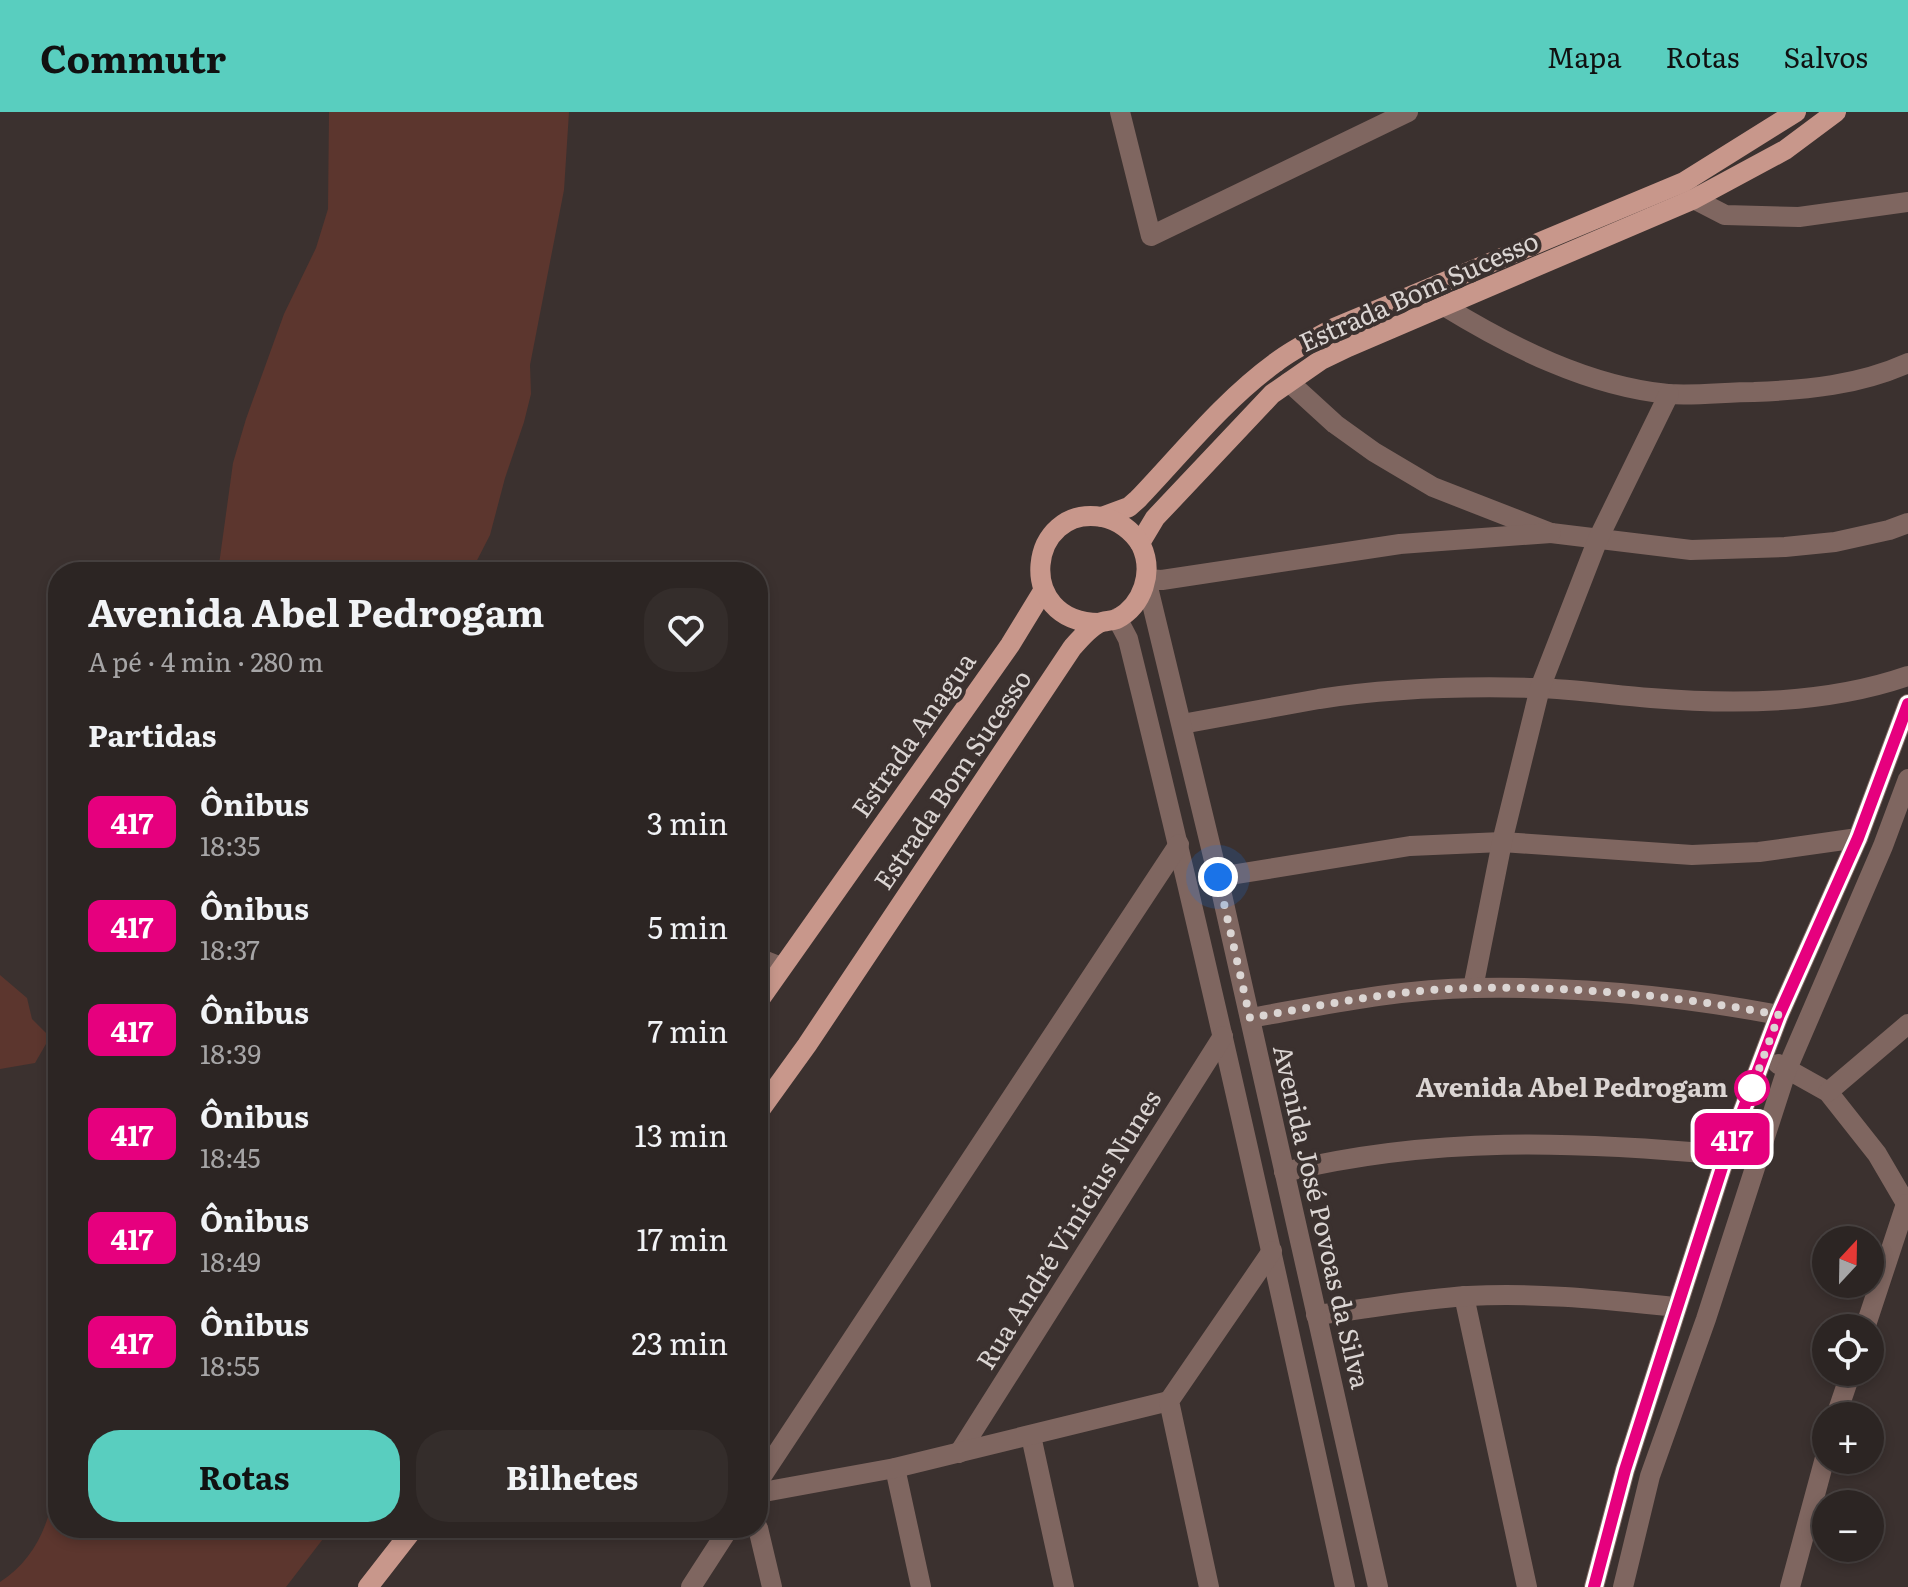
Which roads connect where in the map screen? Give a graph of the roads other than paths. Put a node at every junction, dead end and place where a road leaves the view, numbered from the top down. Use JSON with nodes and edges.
{"nodes":[{"id":1,"x":1120,"y":112,"type":"edge"},
{"id":2,"x":1796,"y":112,"type":"edge"},
{"id":3,"x":1836,"y":112,"type":"edge"},
{"id":4,"x":1400,"y":113,"type":"edge"},
{"id":5,"x":1689,"y":190,"type":"junction"},
{"id":6,"x":1908,"y":202,"type":"edge"},
{"id":7,"x":1444,"y":306,"type":"junction"},
{"id":8,"x":1908,"y":363,"type":"edge"},
{"id":9,"x":1289,"y":382,"type":"junction"},
{"id":10,"x":1669,"y":394,"type":"junction"},
{"id":11,"x":1177,"y":458,"type":"junction"},
{"id":12,"x":1196,"y":473,"type":"junction"},
{"id":13,"x":1102,"y":517,"type":"junction"},
{"id":14,"x":1908,"y":523,"type":"edge"},
{"id":15,"x":1551,"y":533,"type":"junction"},
{"id":16,"x":1598,"y":539,"type":"junction"},
{"id":17,"x":1140,"y":543,"type":"junction"},
{"id":18,"x":1146,"y":579,"type":"junction"},
{"id":19,"x":1043,"y":591,"type":"junction"},
{"id":20,"x":1108,"y":621,"type":"junction"},
{"id":21,"x":1908,"y":676,"type":"edge"},
{"id":22,"x":1540,"y":688,"type":"junction"},
{"id":23,"x":1908,"y":704,"type":"edge"},
{"id":24,"x":1182,"y":724,"type":"junction"},
{"id":25,"x":1900,"y":750,"type":"edge"},
{"id":26,"x":1908,"y":779,"type":"edge"},
{"id":27,"x":1858,"y":838,"type":"junction"},
{"id":28,"x":1502,"y":842,"type":"junction"},
{"id":29,"x":1179,"y":844,"type":"junction"},
{"id":30,"x":1218,"y":877,"type":"junction"},
{"id":31,"x":1815,"y":935,"type":"junction"},
{"id":32,"x":1840,"y":948,"type":"junction"},
{"id":33,"x":768,"y":962,"type":"edge"},
{"id":34,"x":781,"y":967,"type":"junction"},
{"id":35,"x":768,"y":987,"type":"edge"},
{"id":36,"x":1473,"y":988,"type":"junction"},
{"id":37,"x":1779,"y":1015,"type":"junction"},
{"id":38,"x":1250,"y":1018,"type":"junction"},
{"id":39,"x":1908,"y":1024,"type":"edge"},
{"id":40,"x":1223,"y":1036,"type":"junction"},
{"id":41,"x":1764,"y":1055,"type":"junction"},
{"id":42,"x":1787,"y":1069,"type":"junction"},
{"id":43,"x":1828,"y":1092,"type":"junction"},
{"id":44,"x":768,"y":1099,"type":"edge"},
{"id":45,"x":1726,"y":1155,"type":"junction"},
{"id":46,"x":1284,"y":1172,"type":"junction"},
{"id":47,"x":1907,"y":1206,"type":"edge"},
{"id":48,"x":1272,"y":1251,"type":"junction"},
{"id":49,"x":1464,"y":1296,"type":"junction"},
{"id":50,"x":1676,"y":1307,"type":"junction"},
{"id":51,"x":1870,"y":1314,"type":"edge"},
{"id":52,"x":1316,"y":1315,"type":"junction"},
{"id":53,"x":1169,"y":1401,"type":"junction"},
{"id":54,"x":1031,"y":1436,"type":"junction"},
{"id":55,"x":959,"y":1453,"type":"junction"},
{"id":56,"x":768,"y":1467,"type":"edge"},
{"id":57,"x":895,"y":1468,"type":"junction"},
{"id":58,"x":1625,"y":1470,"type":"junction"},
{"id":59,"x":1821,"y":1474,"type":"edge"},
{"id":60,"x":1650,"y":1476,"type":"junction"},
{"id":61,"x":768,"y":1491,"type":"edge"},
{"id":62,"x":406,"y":1538,"type":"edge"},
{"id":63,"x":723,"y":1538,"type":"edge"},
{"id":64,"x":760,"y":1538,"type":"edge"},
{"id":65,"x":368,"y":1587,"type":"edge"},
{"id":66,"x":691,"y":1587,"type":"edge"},
{"id":67,"x":772,"y":1587,"type":"edge"},
{"id":68,"x":921,"y":1587,"type":"edge"},
{"id":69,"x":1064,"y":1587,"type":"edge"},
{"id":70,"x":1209,"y":1587,"type":"edge"},
{"id":71,"x":1345,"y":1587,"type":"edge"},
{"id":72,"x":1378,"y":1587,"type":"edge"},
{"id":73,"x":1527,"y":1587,"type":"edge"},
{"id":74,"x":1594,"y":1587,"type":"edge"},
{"id":75,"x":1623,"y":1587,"type":"edge"},
{"id":76,"x":1790,"y":1587,"type":"edge"}],
"edges":[{"from":1,"to":4,"type":"street"},
{"from":2,"to":5,"type":"main road","name":"Estrada Bom Sucesso"},
{"from":3,"to":5,"type":"main road","name":"Estrada Bom Sucesso"},
{"from":5,"to":6,"type":"street"},
{"from":5,"to":7,"type":"main road","name":"Estrada Bom Sucesso"},
{"from":5,"to":11,"type":"main road","name":"Estrada Bom Sucesso"},
{"from":7,"to":9,"type":"main road","name":"Estrada Bom Sucesso"},
{"from":7,"to":10,"type":"street"},
{"from":8,"to":10,"type":"street"},
{"from":9,"to":12,"type":"main road","name":"Estrada Bom Sucesso"},
{"from":9,"to":15,"type":"street"},
{"from":10,"to":16,"type":"street"},
{"from":11,"to":12,"type":"main road"},
{"from":11,"to":13,"type":"main road","name":"Estrada Bom Sucesso"},
{"from":12,"to":17,"type":"main road","name":"Estrada Bom Sucesso"},
{"from":13,"to":17,"type":"main road"},
{"from":13,"to":19,"type":"main road"},
{"from":14,"to":16,"type":"street"},
{"from":15,"to":16,"type":"street"},
{"from":15,"to":18,"type":"street"},
{"from":16,"to":22,"type":"street"},
{"from":17,"to":18,"type":"main road"},
{"from":18,"to":20,"type":"main road","name":"Estrada Bom Sucesso"},
{"from":18,"to":24,"type":"street","name":"Avenida José Povoas da Silva"},
{"from":19,"to":20,"type":"main road"},
{"from":19,"to":34,"type":"main road","name":"Estrada Anagua"},
{"from":20,"to":29,"type":"street"},
{"from":20,"to":44,"type":"main road","name":"Estrada Bom Sucesso"},
{"from":21,"to":22,"type":"street"},
{"from":22,"to":24,"type":"street"},
{"from":22,"to":28,"type":"street"},
{"from":23,"to":25,"type":"street"},
{"from":24,"to":30,"type":"street","name":"Avenida José Povoas da Silva"},
{"from":25,"to":27,"type":"street"},
{"from":26,"to":32,"type":"street"},
{"from":27,"to":28,"type":"street"},
{"from":27,"to":31,"type":"street"},
{"from":28,"to":30,"type":"street"},
{"from":28,"to":36,"type":"street"},
{"from":29,"to":40,"type":"street"},
{"from":29,"to":56,"type":"street"},
{"from":30,"to":38,"type":"street","name":"Avenida José Povoas da Silva"},
{"from":31,"to":32,"type":"street"},
{"from":31,"to":37,"type":"street"},
{"from":32,"to":42,"type":"street"},
{"from":33,"to":34,"type":"street"},
{"from":34,"to":35,"type":"main road","name":"Estrada Anagua"},
{"from":36,"to":37,"type":"street"},
{"from":36,"to":38,"type":"street"},
{"from":37,"to":41,"type":"street"},
{"from":38,"to":46,"type":"street","name":"Avenida José Povoas da Silva"},
{"from":39,"to":43,"type":"street"},
{"from":40,"to":48,"type":"street"},
{"from":40,"to":55,"type":"street","name":"Rua André Vinicius Nunes"},
{"from":41,"to":42,"type":"street"},
{"from":41,"to":45,"type":"street"},
{"from":42,"to":43,"type":"street"},
{"from":42,"to":60,"type":"street"},
{"from":43,"to":47,"type":"street"},
{"from":45,"to":46,"type":"street"},
{"from":45,"to":50,"type":"street"},
{"from":46,"to":52,"type":"street","name":"Avenida José Povoas da Silva"},
{"from":47,"to":51,"type":"street"},
{"from":48,"to":53,"type":"street"},
{"from":48,"to":71,"type":"street"},
{"from":49,"to":50,"type":"street"},
{"from":49,"to":52,"type":"street"},
{"from":49,"to":73,"type":"street"},
{"from":50,"to":58,"type":"street"},
{"from":52,"to":72,"type":"street","name":"Avenida José Povoas da Silva"},
{"from":53,"to":54,"type":"street"},
{"from":53,"to":70,"type":"street"},
{"from":54,"to":55,"type":"street"},
{"from":54,"to":69,"type":"street"},
{"from":55,"to":57,"type":"street"},
{"from":57,"to":61,"type":"street"},
{"from":57,"to":68,"type":"street"},
{"from":58,"to":60,"type":"street"},
{"from":58,"to":74,"type":"street"},
{"from":59,"to":76,"type":"street"},
{"from":60,"to":75,"type":"street"},
{"from":62,"to":65,"type":"main road"},
{"from":63,"to":66,"type":"street"},
{"from":64,"to":67,"type":"street"}]}
